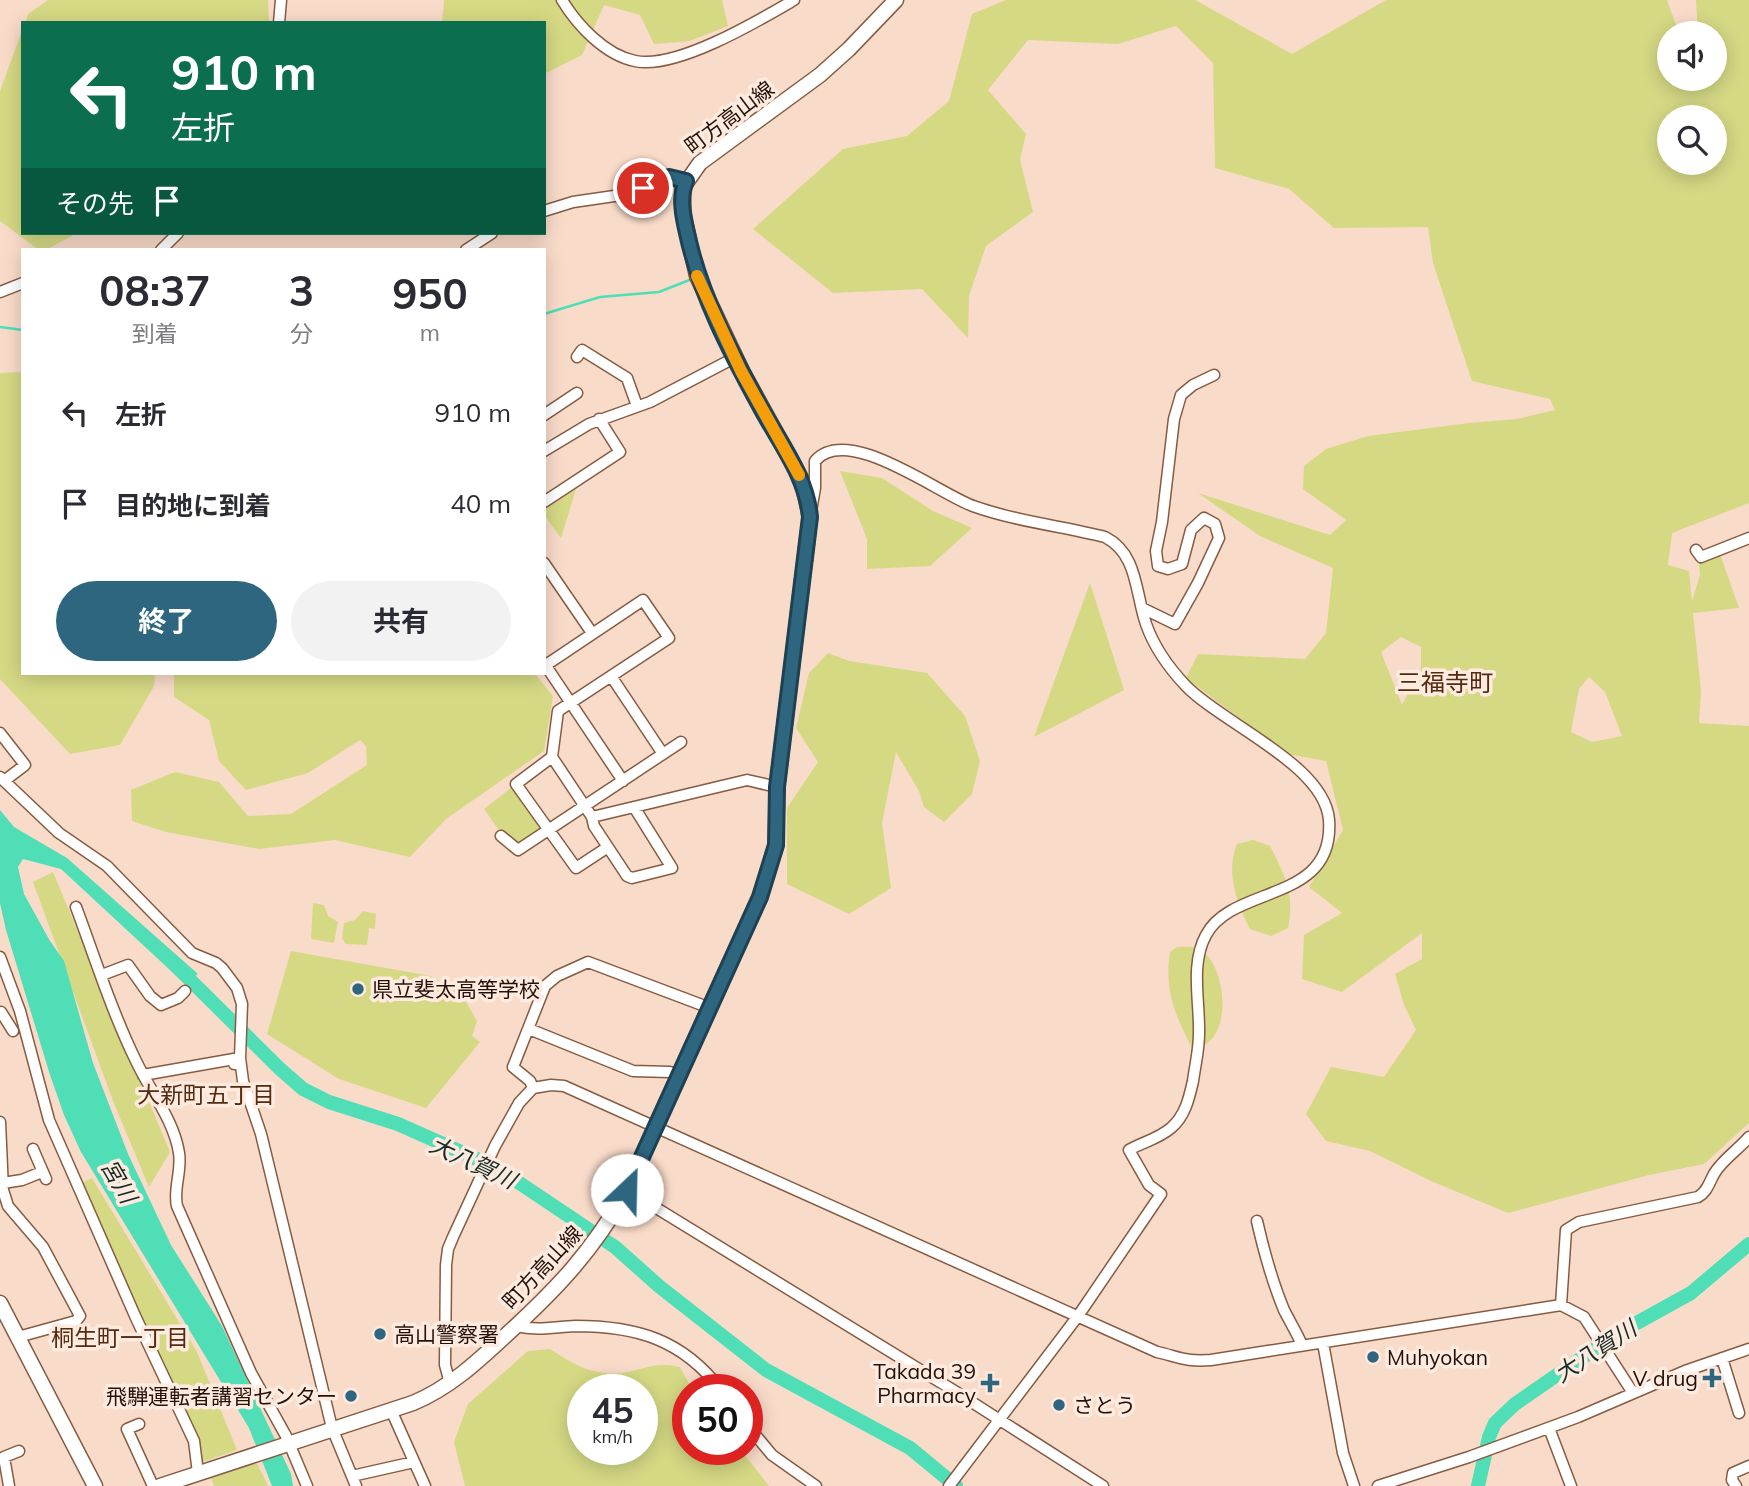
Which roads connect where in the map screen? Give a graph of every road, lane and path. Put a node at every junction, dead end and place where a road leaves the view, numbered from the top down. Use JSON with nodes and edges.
{"nodes":[{"id":1,"x":281,"y":0,"type":"edge"},
{"id":2,"x":562,"y":0,"type":"edge"},
{"id":3,"x":793,"y":0,"type":"edge"},
{"id":4,"x":896,"y":0,"type":"edge"},
{"id":5,"x":279,"y":21,"type":"edge"},
{"id":6,"x":686,"y":181,"type":"junction"},
{"id":7,"x":546,"y":210,"type":"edge"},
{"id":8,"x":176,"y":235,"type":"edge"},
{"id":9,"x":489,"y":235,"type":"edge"},
{"id":10,"x":163,"y":248,"type":"edge"},
{"id":11,"x":470,"y":248,"type":"edge"},
{"id":12,"x":21,"y":284,"type":"edge"},
{"id":13,"x":0,"y":292,"type":"edge"},
{"id":14,"x":577,"y":356,"type":"dead end"},
{"id":15,"x":736,"y":357,"type":"junction"},
{"id":16,"x":1214,"y":375,"type":"dead end"},
{"id":17,"x":576,"y":393,"type":"dead end"},
{"id":18,"x":637,"y":406,"type":"junction"},
{"id":19,"x":546,"y":414,"type":"edge"},
{"id":20,"x":599,"y":419,"type":"junction"},
{"id":21,"x":546,"y":450,"type":"edge"},
{"id":22,"x":546,"y":501,"type":"edge"},
{"id":23,"x":810,"y":517,"type":"junction"},
{"id":24,"x":1749,"y":538,"type":"edge"},
{"id":25,"x":1696,"y":550,"type":"dead end"},
{"id":26,"x":546,"y":565,"type":"edge"},
{"id":27,"x":1142,"y":608,"type":"junction"},
{"id":28,"x":592,"y":633,"type":"junction"},
{"id":29,"x":546,"y":663,"type":"edge"},
{"id":30,"x":546,"y":665,"type":"edge"},
{"id":31,"x":611,"y":676,"type":"junction"},
{"id":32,"x":572,"y":702,"type":"junction"},
{"id":33,"x":0,"y":733,"type":"edge"},
{"id":34,"x":681,"y":742,"type":"dead end"},
{"id":35,"x":663,"y":754,"type":"junction"},
{"id":36,"x":552,"y":757,"type":"junction"},
{"id":37,"x":2,"y":779,"type":"edge"},
{"id":38,"x":623,"y":781,"type":"junction"},
{"id":39,"x":777,"y":787,"type":"junction"},
{"id":40,"x":584,"y":807,"type":"junction"},
{"id":41,"x":634,"y":807,"type":"junction"},
{"id":42,"x":592,"y":817,"type":"junction"},
{"id":43,"x":549,"y":830,"type":"junction"},
{"id":44,"x":500,"y":836,"type":"dead end"},
{"id":45,"x":608,"y":847,"type":"junction"},
{"id":46,"x":76,"y":907,"type":"dead end"},
{"id":47,"x":0,"y":957,"type":"edge"},
{"id":48,"x":102,"y":975,"type":"junction"},
{"id":49,"x":185,"y":991,"type":"dead end"},
{"id":50,"x":710,"y":1008,"type":"junction"},
{"id":51,"x":0,"y":1012,"type":"edge"},
{"id":52,"x":529,"y":1029,"type":"junction"},
{"id":53,"x":13,"y":1031,"type":"dead end"},
{"id":54,"x":240,"y":1061,"type":"junction"},
{"id":55,"x":143,"y":1075,"type":"junction"},
{"id":56,"x":679,"y":1076,"type":"junction"},
{"id":57,"x":534,"y":1088,"type":"junction"},
{"id":58,"x":0,"y":1122,"type":"edge"},
{"id":59,"x":656,"y":1127,"type":"junction"},
{"id":60,"x":1749,"y":1136,"type":"edge"},
{"id":61,"x":33,"y":1149,"type":"dead end"},
{"id":62,"x":3,"y":1183,"type":"junction"},
{"id":63,"x":627,"y":1190,"type":"junction"},
{"id":64,"x":1257,"y":1221,"type":"dead end"},
{"id":65,"x":0,"y":1303,"type":"edge"},
{"id":66,"x":1561,"y":1305,"type":"junction"},
{"id":67,"x":1078,"y":1317,"type":"junction"},
{"id":68,"x":516,"y":1326,"type":"junction"},
{"id":69,"x":18,"y":1337,"type":"junction"},
{"id":70,"x":1323,"y":1343,"type":"junction"},
{"id":71,"x":1302,"y":1345,"type":"junction"},
{"id":72,"x":1748,"y":1351,"type":"edge"},
{"id":73,"x":1722,"y":1358,"type":"junction"},
{"id":74,"x":707,"y":1374,"type":"edge"},
{"id":75,"x":450,"y":1383,"type":"junction"},
{"id":76,"x":1633,"y":1393,"type":"junction"},
{"id":77,"x":391,"y":1410,"type":"junction"},
{"id":78,"x":1740,"y":1413,"type":"dead end"},
{"id":79,"x":998,"y":1420,"type":"junction"},
{"id":80,"x":139,"y":1424,"type":"dead end"},
{"id":81,"x":332,"y":1428,"type":"junction"},
{"id":82,"x":1549,"y":1428,"type":"junction"},
{"id":83,"x":287,"y":1444,"type":"junction"},
{"id":84,"x":763,"y":1444,"type":"edge"},
{"id":85,"x":19,"y":1451,"type":"dead end"},
{"id":86,"x":414,"y":1462,"type":"junction"},
{"id":87,"x":1749,"y":1466,"type":"edge"},
{"id":88,"x":202,"y":1472,"type":"junction"},
{"id":89,"x":354,"y":1481,"type":"edge"},
{"id":90,"x":9,"y":1486,"type":"edge"},
{"id":91,"x":95,"y":1486,"type":"edge"},
{"id":92,"x":153,"y":1486,"type":"edge"},
{"id":93,"x":160,"y":1486,"type":"edge"},
{"id":94,"x":307,"y":1486,"type":"edge"},
{"id":95,"x":425,"y":1486,"type":"edge"},
{"id":96,"x":816,"y":1486,"type":"edge"},
{"id":97,"x":949,"y":1486,"type":"edge"},
{"id":98,"x":1103,"y":1486,"type":"edge"},
{"id":99,"x":1354,"y":1486,"type":"edge"},
{"id":100,"x":1378,"y":1486,"type":"edge"},
{"id":101,"x":1571,"y":1486,"type":"edge"},
{"id":102,"x":1736,"y":1486,"type":"edge"}],
"edges":[{"from":1,"to":5,"type":"street"},
{"from":2,"to":3,"type":"street"},
{"from":4,"to":6,"type":"main road","name":"町方高山線"},
{"from":6,"to":7,"type":"street"},
{"from":6,"to":15,"type":"main road","name":"町方高山線"},
{"from":8,"to":10,"type":"street"},
{"from":9,"to":11,"type":"street"},
{"from":12,"to":13,"type":"street"},
{"from":14,"to":18,"type":"street"},
{"from":15,"to":18,"type":"street"},
{"from":15,"to":23,"type":"main road","name":"町方高山線"},
{"from":16,"to":27,"type":"street"},
{"from":17,"to":19,"type":"street"},
{"from":18,"to":20,"type":"street"},
{"from":20,"to":21,"type":"street"},
{"from":20,"to":22,"type":"street"},
{"from":23,"to":27,"type":"street"},
{"from":23,"to":39,"type":"main road","name":"町方高山線"},
{"from":24,"to":25,"type":"street"},
{"from":26,"to":28,"type":"street"},
{"from":27,"to":67,"type":"street"},
{"from":28,"to":29,"type":"street"},
{"from":28,"to":31,"type":"street"},
{"from":30,"to":32,"type":"street"},
{"from":31,"to":32,"type":"street"},
{"from":31,"to":35,"type":"street"},
{"from":32,"to":36,"type":"street"},
{"from":32,"to":38,"type":"street"},
{"from":33,"to":37,"type":"street"},
{"from":34,"to":35,"type":"street"},
{"from":35,"to":38,"type":"street"},
{"from":36,"to":40,"type":"street"},
{"from":36,"to":43,"type":"street"},
{"from":37,"to":54,"type":"street"},
{"from":38,"to":40,"type":"street"},
{"from":39,"to":41,"type":"street"},
{"from":39,"to":50,"type":"main road","name":"町方高山線"},
{"from":40,"to":42,"type":"street"},
{"from":40,"to":43,"type":"street"},
{"from":41,"to":42,"type":"street"},
{"from":41,"to":45,"type":"street"},
{"from":42,"to":45,"type":"street"},
{"from":43,"to":44,"type":"street"},
{"from":43,"to":45,"type":"street"},
{"from":46,"to":48,"type":"street"},
{"from":47,"to":88,"type":"street"},
{"from":48,"to":49,"type":"street"},
{"from":48,"to":55,"type":"street"},
{"from":50,"to":52,"type":"street"},
{"from":50,"to":56,"type":"main road","name":"町方高山線"},
{"from":51,"to":53,"type":"street"},
{"from":52,"to":56,"type":"street"},
{"from":52,"to":57,"type":"street"},
{"from":54,"to":55,"type":"street"},
{"from":54,"to":81,"type":"street"},
{"from":55,"to":83,"type":"street"},
{"from":56,"to":59,"type":"main road","name":"町方高山線"},
{"from":57,"to":59,"type":"street"},
{"from":57,"to":75,"type":"street"},
{"from":58,"to":62,"type":"street"},
{"from":59,"to":63,"type":"main road","name":"町方高山線"},
{"from":59,"to":67,"type":"street"},
{"from":60,"to":66,"type":"street"},
{"from":61,"to":62,"type":"street"},
{"from":62,"to":69,"type":"street"},
{"from":63,"to":68,"type":"main road","name":"町方高山線"},
{"from":63,"to":79,"type":"street"},
{"from":64,"to":71,"type":"street"},
{"from":65,"to":69,"type":"main road"},
{"from":66,"to":70,"type":"street"},
{"from":66,"to":76,"type":"street"},
{"from":67,"to":71,"type":"street"},
{"from":67,"to":79,"type":"street"},
{"from":68,"to":74,"type":"street"},
{"from":68,"to":75,"type":"main road","name":"町方高山線"},
{"from":69,"to":91,"type":"main road"},
{"from":70,"to":71,"type":"street"},
{"from":70,"to":99,"type":"street"},
{"from":72,"to":73,"type":"street"},
{"from":73,"to":76,"type":"street"},
{"from":73,"to":78,"type":"street"},
{"from":75,"to":77,"type":"main road","name":"町方高山線"},
{"from":76,"to":82,"type":"street"},
{"from":77,"to":81,"type":"main road","name":"町方高山線"},
{"from":77,"to":86,"type":"street"},
{"from":79,"to":97,"type":"street"},
{"from":79,"to":98,"type":"street"},
{"from":80,"to":92,"type":"street"},
{"from":81,"to":83,"type":"main road","name":"町方高山線"},
{"from":81,"to":89,"type":"street"},
{"from":82,"to":100,"type":"street"},
{"from":82,"to":101,"type":"street"},
{"from":83,"to":88,"type":"main road","name":"町方高山線"},
{"from":83,"to":94,"type":"street"},
{"from":84,"to":96,"type":"street"},
{"from":85,"to":90,"type":"street"},
{"from":86,"to":89,"type":"street"},
{"from":86,"to":95,"type":"street"},
{"from":87,"to":102,"type":"street"},
{"from":88,"to":93,"type":"main road","name":"町方高山線"}]}
